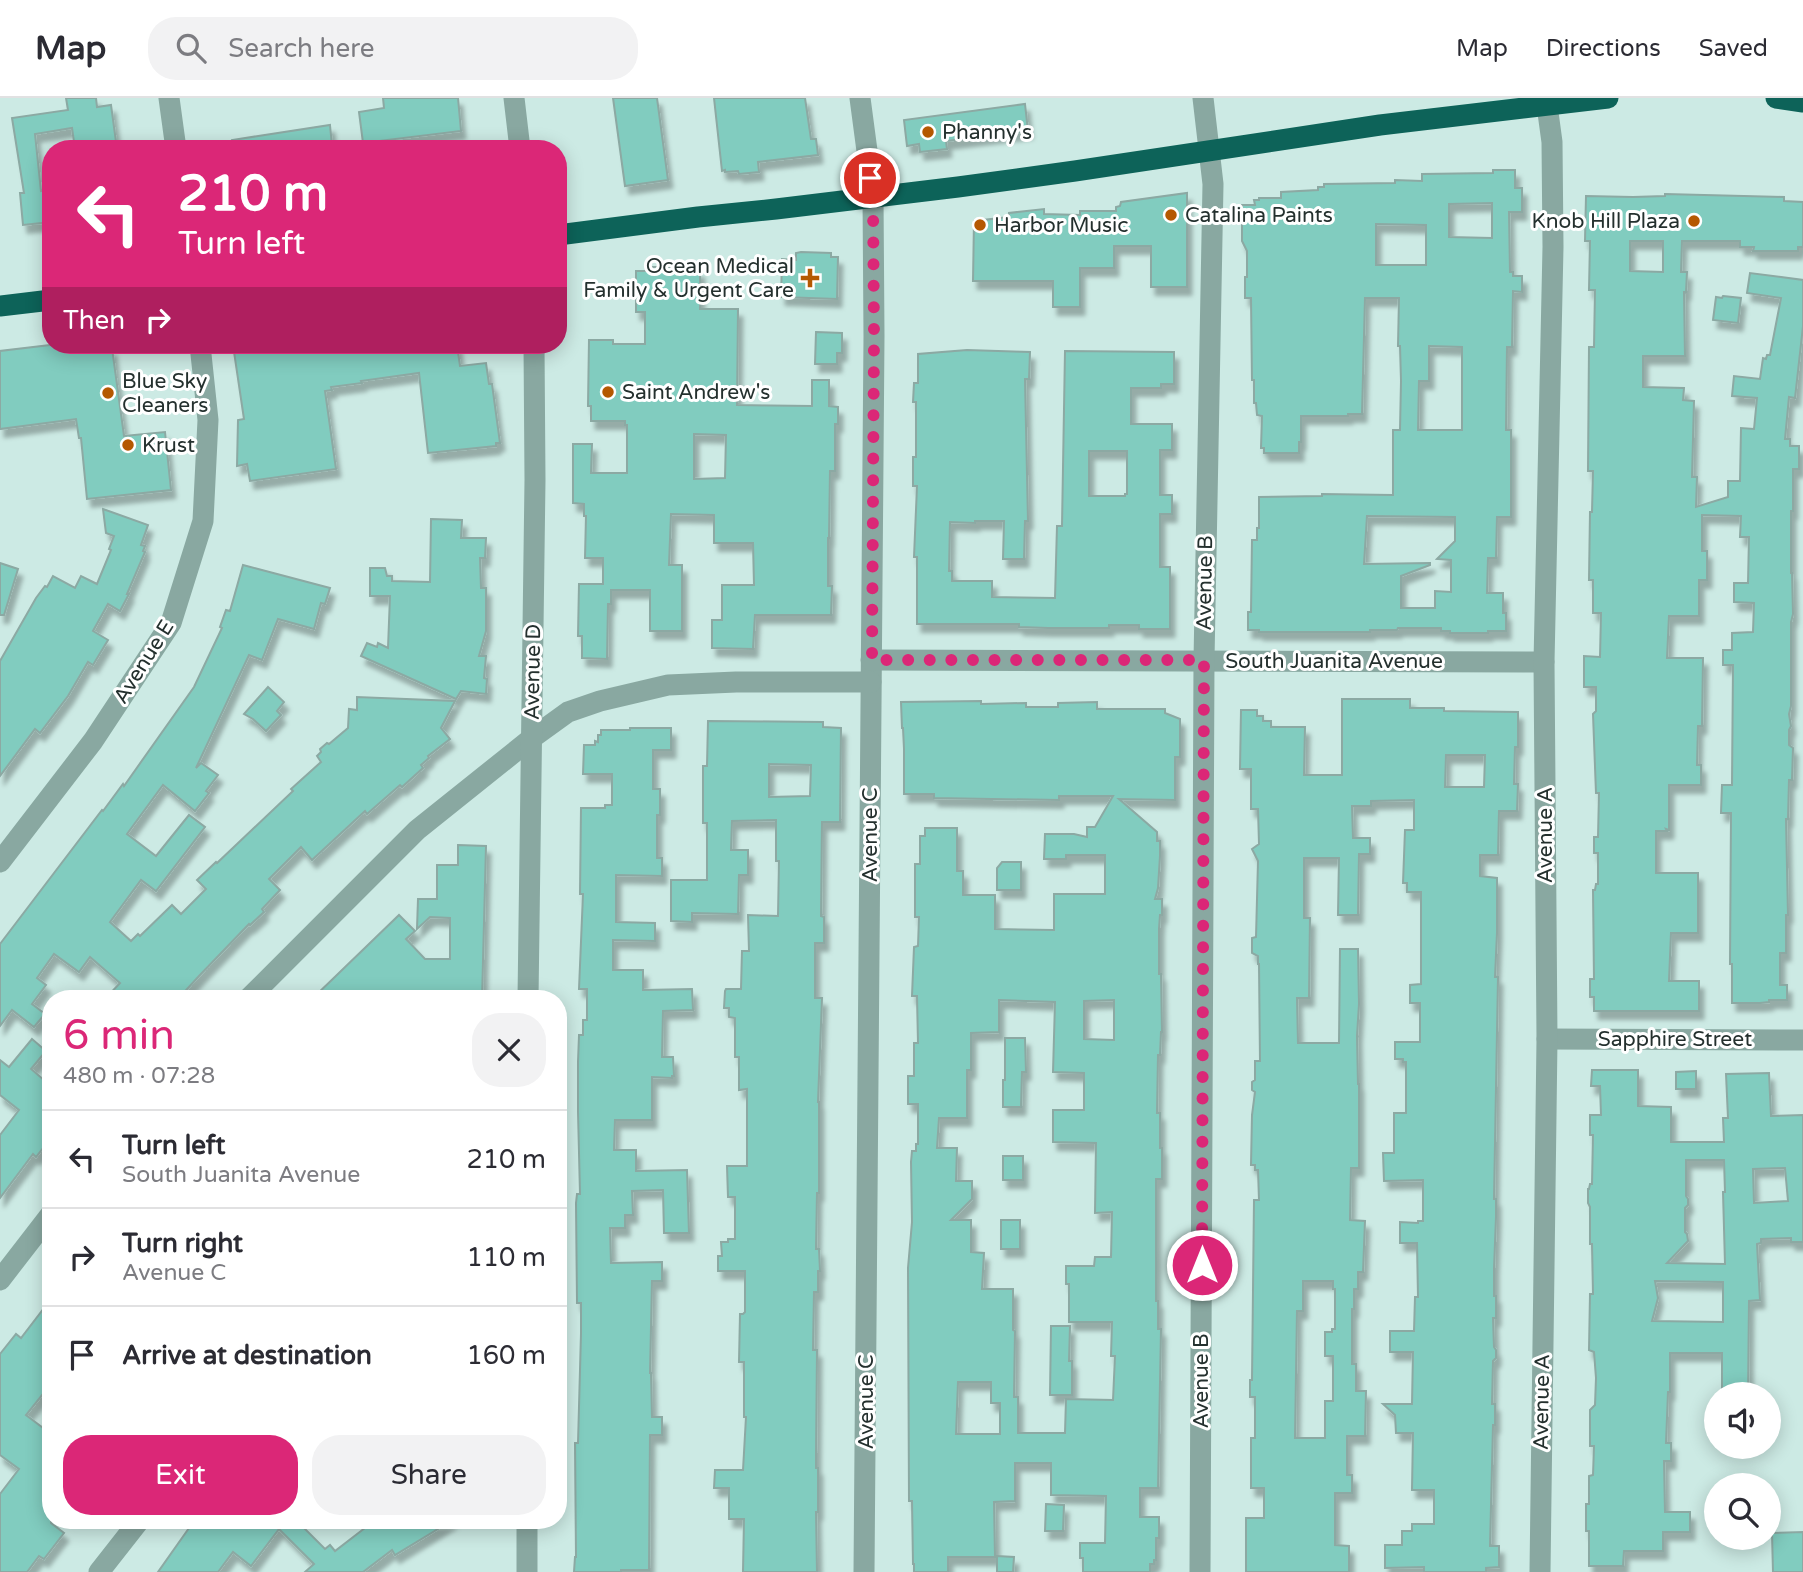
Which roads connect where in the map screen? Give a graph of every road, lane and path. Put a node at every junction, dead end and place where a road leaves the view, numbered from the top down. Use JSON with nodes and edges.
{"nodes":[{"id":1,"x":169,"y":98,"type":"edge"},
{"id":2,"x":514,"y":98,"type":"edge"},
{"id":3,"x":860,"y":98,"type":"edge"},
{"id":4,"x":1203,"y":98,"type":"edge"},
{"id":5,"x":1608,"y":98,"type":"edge"},
{"id":6,"x":1776,"y":98,"type":"edge"},
{"id":7,"x":1546,"y":102,"type":"edge"},
{"id":8,"x":1803,"y":102,"type":"edge"},
{"id":9,"x":175,"y":140,"type":"edge"},
{"id":10,"x":519,"y":140,"type":"edge"},
{"id":11,"x":1209,"y":150,"type":"junction"},
{"id":12,"x":873,"y":196,"type":"junction"},
{"id":13,"x":567,"y":234,"type":"edge"},
{"id":14,"x":42,"y":300,"type":"edge"},
{"id":15,"x":0,"y":306,"type":"edge"},
{"id":16,"x":201,"y":354,"type":"edge"},
{"id":17,"x":534,"y":354,"type":"edge"},
{"id":18,"x":872,"y":660,"type":"junction"},
{"id":19,"x":1204,"y":660,"type":"junction"},
{"id":20,"x":1544,"y":662,"type":"junction"},
{"id":21,"x":872,"y":682,"type":"junction"},
{"id":22,"x":532,"y":738,"type":"junction"},
{"id":23,"x":0,"y":862,"type":"edge"},
{"id":24,"x":257,"y":990,"type":"edge"},
{"id":25,"x":528,"y":990,"type":"edge"},
{"id":26,"x":1547,"y":1039,"type":"junction"},
{"id":27,"x":1803,"y":1040,"type":"edge"},
{"id":28,"x":42,"y":1226,"type":"edge"},
{"id":29,"x":0,"y":1280,"type":"edge"},
{"id":30,"x":133,"y":1529,"type":"edge"},
{"id":31,"x":526,"y":1529,"type":"edge"},
{"id":32,"x":99,"y":1572,"type":"edge"},
{"id":33,"x":521,"y":1572,"type":"edge"},
{"id":34,"x":864,"y":1572,"type":"edge"},
{"id":35,"x":1200,"y":1572,"type":"edge"},
{"id":36,"x":1540,"y":1572,"type":"edge"}],
"edges":[{"from":1,"to":9,"type":"street"},
{"from":2,"to":10,"type":"street"},
{"from":3,"to":12,"type":"street","name":"Avenue C"},
{"from":4,"to":11,"type":"street","name":"Avenue B"},
{"from":5,"to":7,"type":"highway"},
{"from":6,"to":8,"type":"highway"},
{"from":7,"to":11,"type":"highway"},
{"from":7,"to":20,"type":"street","name":"Avenue A"},
{"from":11,"to":12,"type":"highway"},
{"from":11,"to":19,"type":"street","name":"Avenue B"},
{"from":12,"to":13,"type":"highway"},
{"from":12,"to":18,"type":"street","name":"Avenue C"},
{"from":14,"to":15,"type":"highway"},
{"from":16,"to":23,"type":"street","name":"Avenue E"},
{"from":17,"to":22,"type":"street","name":"Avenue D"},
{"from":18,"to":19,"type":"street","name":"South Juanita Avenue"},
{"from":18,"to":21,"type":"street","name":"Avenue C"},
{"from":19,"to":20,"type":"street","name":"South Juanita Avenue"},
{"from":19,"to":35,"type":"street","name":"Avenue B"},
{"from":20,"to":26,"type":"street","name":"Avenue A"},
{"from":21,"to":22,"type":"street"},
{"from":21,"to":34,"type":"street","name":"Avenue C"},
{"from":22,"to":24,"type":"street"},
{"from":22,"to":25,"type":"street","name":"Avenue D"},
{"from":26,"to":27,"type":"street","name":"Sapphire Street"},
{"from":26,"to":36,"type":"street","name":"Avenue A"},
{"from":28,"to":29,"type":"street"},
{"from":30,"to":32,"type":"street"},
{"from":31,"to":33,"type":"street"}]}
